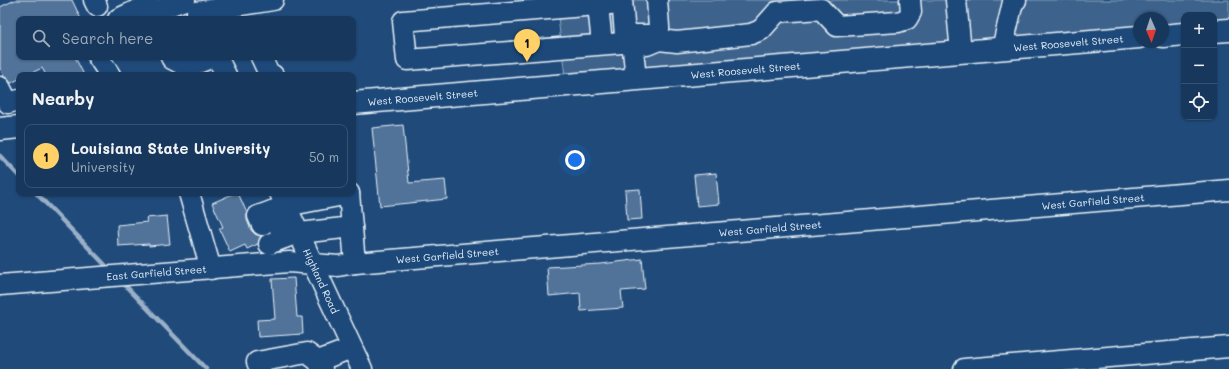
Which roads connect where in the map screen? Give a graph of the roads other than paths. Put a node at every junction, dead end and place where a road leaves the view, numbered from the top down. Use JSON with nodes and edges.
{"nodes":[{"id":1,"x":273,"y":0,"type":"edge"},
{"id":2,"x":657,"y":0,"type":"edge"},
{"id":3,"x":910,"y":0,"type":"edge"},
{"id":4,"x":956,"y":0,"type":"edge"},
{"id":5,"x":1016,"y":0,"type":"edge"},
{"id":6,"x":622,"y":2,"type":"edge"},
{"id":7,"x":237,"y":3,"type":"edge"},
{"id":8,"x":598,"y":5,"type":"junction"},
{"id":9,"x":788,"y":6,"type":"edge"},
{"id":10,"x":193,"y":8,"type":"edge"},
{"id":11,"x":161,"y":14,"type":"edge"},
{"id":12,"x":124,"y":16,"type":"edge"},
{"id":13,"x":1229,"y":30,"type":"edge"},
{"id":14,"x":1217,"y":31,"type":"edge"},
{"id":15,"x":1181,"y":34,"type":"edge"},
{"id":16,"x":1169,"y":35,"type":"edge"},
{"id":17,"x":1133,"y":38,"type":"edge"},
{"id":18,"x":659,"y":40,"type":"junction"},
{"id":19,"x":626,"y":42,"type":"junction"},
{"id":20,"x":602,"y":44,"type":"junction"},
{"id":21,"x":1002,"y":49,"type":"junction"},
{"id":22,"x":961,"y":52,"type":"junction"},
{"id":23,"x":100,"y":60,"type":"edge"},
{"id":24,"x":174,"y":60,"type":"edge"},
{"id":25,"x":206,"y":60,"type":"edge"},
{"id":26,"x":219,"y":60,"type":"edge"},
{"id":27,"x":262,"y":60,"type":"edge"},
{"id":28,"x":108,"y":72,"type":"edge"},
{"id":29,"x":225,"y":72,"type":"edge"},
{"id":30,"x":268,"y":72,"type":"edge"},
{"id":31,"x":629,"y":79,"type":"junction"},
{"id":32,"x":0,"y":87,"type":"edge"},
{"id":33,"x":16,"y":101,"type":"edge"},
{"id":34,"x":356,"y":103,"type":"edge"},
{"id":35,"x":16,"y":127,"type":"edge"},
{"id":36,"x":0,"y":129,"type":"edge"},
{"id":37,"x":1229,"y":190,"type":"edge"},
{"id":38,"x":190,"y":196,"type":"edge"},
{"id":39,"x":342,"y":196,"type":"edge"},
{"id":40,"x":349,"y":196,"type":"edge"},
{"id":41,"x":278,"y":224,"type":"edge"},
{"id":42,"x":352,"y":227,"type":"junction"},
{"id":43,"x":275,"y":263,"type":"junction"},
{"id":44,"x":355,"y":263,"type":"junction"},
{"id":45,"x":313,"y":264,"type":"junction"},
{"id":46,"x":211,"y":269,"type":"junction"},
{"id":47,"x":0,"y":285,"type":"edge"},
{"id":48,"x":1229,"y":347,"type":"edge"},
{"id":49,"x":352,"y":348,"type":"junction"},
{"id":50,"x":320,"y":365,"type":"edge"},
{"id":51,"x":260,"y":369,"type":"edge"},
{"id":52,"x":362,"y":369,"type":"edge"},
{"id":53,"x":964,"y":369,"type":"edge"}],
"edges":[{"from":1,"to":7,"type":"street"},
{"from":2,"to":18,"type":"street"},
{"from":3,"to":9,"type":"street"},
{"from":4,"to":22,"type":"street"},
{"from":5,"to":21,"type":"street"},
{"from":6,"to":8,"type":"street"},
{"from":6,"to":19,"type":"street"},
{"from":7,"to":10,"type":"street"},
{"from":8,"to":20,"type":"street"},
{"from":8,"to":20,"type":"street"},
{"from":9,"to":18,"type":"street"},
{"from":10,"to":11,"type":"street"},
{"from":11,"to":12,"type":"street"},
{"from":13,"to":14,"type":"main road"},
{"from":15,"to":16,"type":"main road"},
{"from":17,"to":21,"type":"main road","name":"West Roosevelt Street"},
{"from":18,"to":19,"type":"street"},
{"from":19,"to":20,"type":"street"},
{"from":19,"to":31,"type":"street"},
{"from":21,"to":22,"type":"main road","name":"West Roosevelt Street"},
{"from":22,"to":31,"type":"main road","name":"West Roosevelt Street"},
{"from":23,"to":28,"type":"street"},
{"from":24,"to":25,"type":"street"},
{"from":26,"to":29,"type":"street"},
{"from":27,"to":30,"type":"street"},
{"from":31,"to":34,"type":"main road","name":"West Roosevelt Street"},
{"from":32,"to":33,"type":"street"},
{"from":35,"to":36,"type":"main road"},
{"from":37,"to":44,"type":"street","name":"West Garfield Street"},
{"from":38,"to":46,"type":"street"},
{"from":39,"to":41,"type":"street"},
{"from":40,"to":42,"type":"street"},
{"from":41,"to":42,"type":"street"},
{"from":41,"to":43,"type":"street"},
{"from":41,"to":45,"type":"street","name":"Highland Road"},
{"from":42,"to":44,"type":"street"},
{"from":43,"to":45,"type":"street","name":"East Garfield Street"},
{"from":43,"to":46,"type":"street","name":"East Garfield Street"},
{"from":44,"to":45,"type":"street","name":"West Garfield Street"},
{"from":45,"to":49,"type":"street","name":"Highland Road"},
{"from":46,"to":47,"type":"street","name":"East Garfield Street"},
{"from":48,"to":53,"type":"street"},
{"from":49,"to":50,"type":"street"},
{"from":49,"to":52,"type":"street","name":"Highland Road"},
{"from":50,"to":51,"type":"street"}]}
